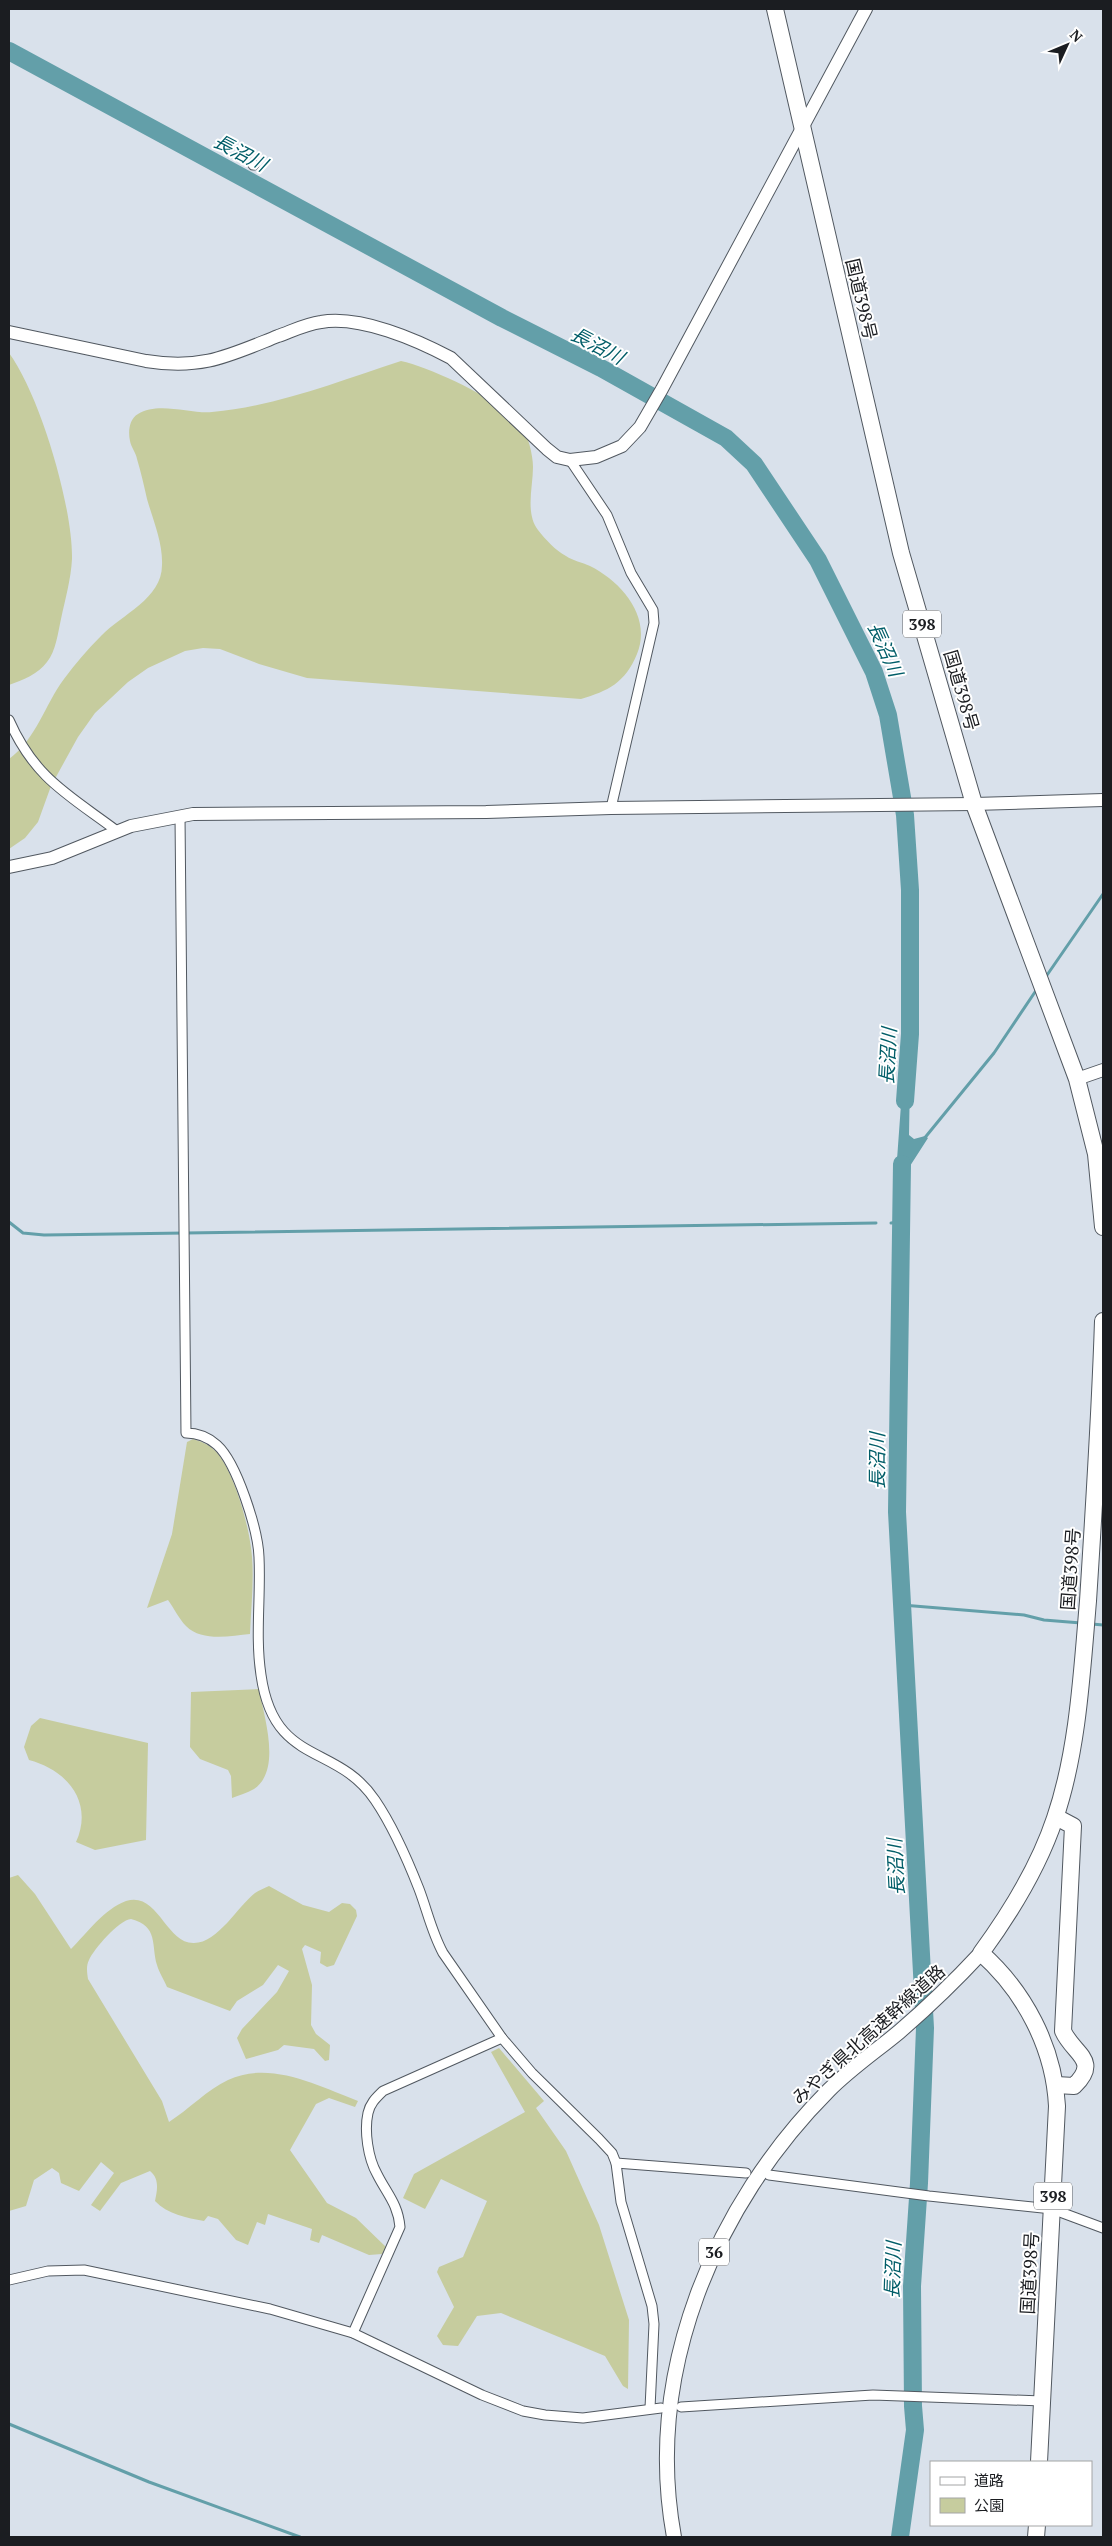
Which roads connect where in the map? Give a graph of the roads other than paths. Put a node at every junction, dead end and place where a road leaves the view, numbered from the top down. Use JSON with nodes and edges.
{"nodes":[{"id":1,"x":775,"y":9,"type":"edge"},
{"id":2,"x":866,"y":9,"type":"edge"},
{"id":3,"x":802,"y":126,"type":"junction"},
{"id":4,"x":9,"y":332,"type":"edge"},
{"id":5,"x":570,"y":460,"type":"junction"},
{"id":6,"x":9,"y":720,"type":"edge"},
{"id":7,"x":1103,"y":800,"type":"edge"},
{"id":8,"x":974,"y":804,"type":"junction"},
{"id":9,"x":611,"y":808,"type":"junction"},
{"id":10,"x":180,"y":816,"type":"junction"},
{"id":11,"x":118,"y":831,"type":"junction"},
{"id":12,"x":9,"y":867,"type":"edge"},
{"id":13,"x":1102,"y":1073,"type":"edge"},
{"id":14,"x":1076,"y":1079,"type":"junction"},
{"id":15,"x":1103,"y":1227,"type":"edge"},
{"id":16,"x":1103,"y":1321,"type":"edge"},
{"id":17,"x":1056,"y":1817,"type":"junction"},
{"id":18,"x":981,"y":1953,"type":"junction"},
{"id":19,"x":502,"y":2038,"type":"junction"},
{"id":20,"x":1056,"y":2085,"type":"junction"},
{"id":21,"x":616,"y":2163,"type":"junction"},
{"id":22,"x":746,"y":2173,"type":"dead end"},
{"id":23,"x":769,"y":2174,"type":"dead end"},
{"id":24,"x":1052,"y":2209,"type":"junction"},
{"id":25,"x":1103,"y":2228,"type":"edge"},
{"id":26,"x":9,"y":2280,"type":"edge"},
{"id":27,"x":352,"y":2333,"type":"junction"},
{"id":28,"x":1042,"y":2401,"type":"junction"},
{"id":29,"x":681,"y":2407,"type":"dead end"},
{"id":30,"x":650,"y":2408,"type":"junction"},
{"id":31,"x":661,"y":2408,"type":"dead end"},
{"id":32,"x":1039,"y":2461,"type":"edge"},
{"id":33,"x":674,"y":2537,"type":"edge"}],
"edges":[{"from":1,"to":3,"type":"highway","name":"国道398号","number":"398"},
{"from":2,"to":3,"type":"street"},
{"from":3,"to":5,"type":"street"},
{"from":3,"to":8,"type":"highway","name":"国道398号","number":"398"},
{"from":4,"to":5,"type":"street"},
{"from":5,"to":9,"type":"street"},
{"from":6,"to":11,"type":"street"},
{"from":7,"to":8,"type":"street"},
{"from":8,"to":9,"type":"street"},
{"from":8,"to":14,"type":"highway","name":"国道398号","number":"398"},
{"from":9,"to":10,"type":"street"},
{"from":10,"to":11,"type":"street"},
{"from":10,"to":19,"type":"street"},
{"from":11,"to":12,"type":"street"},
{"from":13,"to":14,"type":"street"},
{"from":14,"to":15,"type":"highway","name":"国道398号","number":"398"},
{"from":16,"to":17,"type":"highway","name":"国道398号"},
{"from":17,"to":18,"type":"highway","name":"国道398号"},
{"from":17,"to":20,"type":"highway"},
{"from":18,"to":20,"type":"highway","name":"国道398号","number":"398"},
{"from":18,"to":33,"type":"main road","name":"みやぎ県北高速幹線道路","number":"36"},
{"from":19,"to":21,"type":"street"},
{"from":19,"to":27,"type":"street"},
{"from":20,"to":24,"type":"highway","name":"国道398号","number":"398"},
{"from":21,"to":22,"type":"street"},
{"from":21,"to":30,"type":"street"},
{"from":23,"to":24,"type":"street"},
{"from":24,"to":25,"type":"street"},
{"from":24,"to":28,"type":"highway","name":"国道398号","number":"398"},
{"from":26,"to":27,"type":"street"},
{"from":27,"to":30,"type":"street"},
{"from":28,"to":29,"type":"street"},
{"from":28,"to":32,"type":"highway","name":"国道398号","number":"398"},
{"from":30,"to":31,"type":"street"}]}
